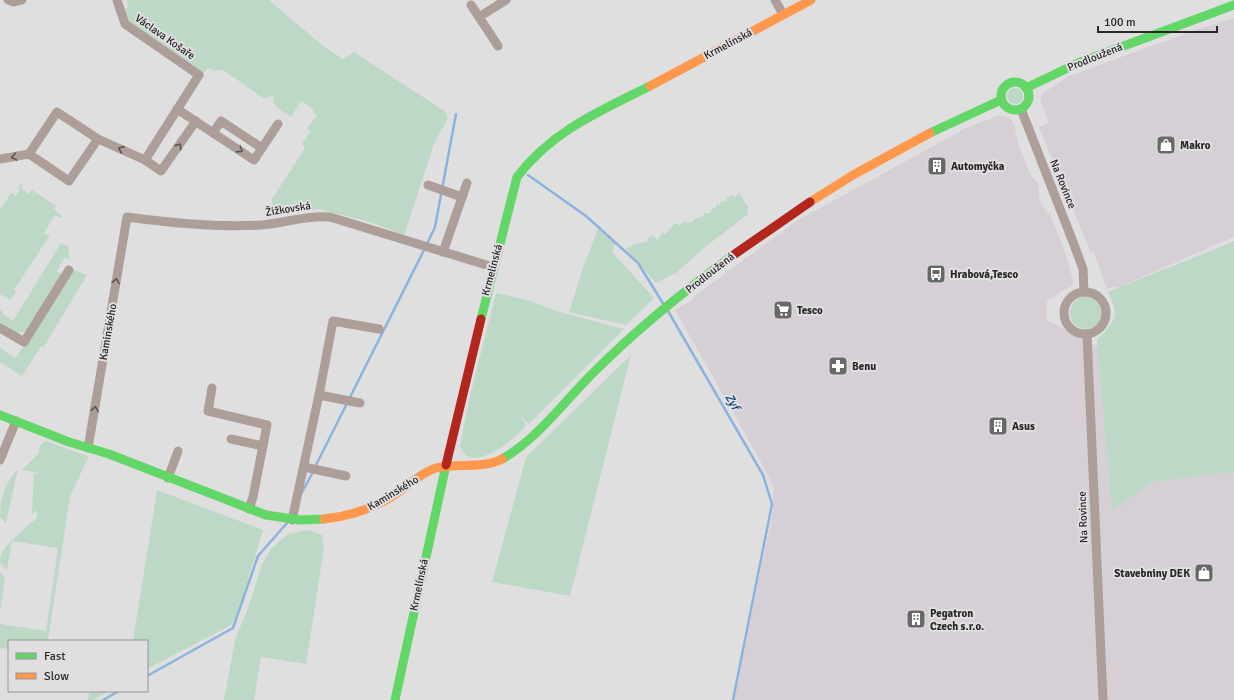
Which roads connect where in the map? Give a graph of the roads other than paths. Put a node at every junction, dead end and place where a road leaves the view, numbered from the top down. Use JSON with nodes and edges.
{"nodes":[{"id":1,"x":8,"y":0,"type":"edge"},
{"id":2,"x":22,"y":0,"type":"edge"},
{"id":3,"x":117,"y":0,"type":"edge"},
{"id":4,"x":506,"y":0,"type":"edge"},
{"id":5,"x":775,"y":0,"type":"edge"},
{"id":6,"x":811,"y":0,"type":"edge"},
{"id":7,"x":471,"y":5,"type":"dead end"},
{"id":8,"x":1234,"y":5,"type":"edge"},
{"id":9,"x":783,"y":14,"type":"junction"},
{"id":10,"x":479,"y":17,"type":"junction"},
{"id":11,"x":498,"y":46,"type":"dead end"},
{"id":12,"x":1026,"y":88,"type":"junction"},
{"id":13,"x":1001,"y":100,"type":"junction"},
{"id":14,"x":177,"y":109,"type":"junction"},
{"id":15,"x":1021,"y":109,"type":"junction"},
{"id":16,"x":196,"y":121,"type":"junction"},
{"id":17,"x":278,"y":124,"type":"dead end"},
{"id":18,"x":213,"y":133,"type":"junction"},
{"id":19,"x":98,"y":139,"type":"junction"},
{"id":20,"x":262,"y":148,"type":"junction"},
{"id":21,"x":29,"y":154,"type":"junction"},
{"id":22,"x":0,"y":160,"type":"edge"},
{"id":23,"x":145,"y":160,"type":"junction"},
{"id":24,"x":467,"y":183,"type":"dead end"},
{"id":25,"x":428,"y":185,"type":"dead end"},
{"id":26,"x":462,"y":197,"type":"junction"},
{"id":27,"x":127,"y":217,"type":"joint"},
{"id":28,"x":443,"y":252,"type":"junction"},
{"id":29,"x":493,"y":267,"type":"junction"},
{"id":30,"x":69,"y":270,"type":"dead end"},
{"id":31,"x":1084,"y":292,"type":"junction"},
{"id":32,"x":0,"y":328,"type":"edge"},
{"id":33,"x":378,"y":329,"type":"dead end"},
{"id":34,"x":1087,"y":334,"type":"junction"},
{"id":35,"x":212,"y":388,"type":"dead end"},
{"id":36,"x":318,"y":395,"type":"junction"},
{"id":37,"x":360,"y":403,"type":"dead end"},
{"id":38,"x":208,"y":411,"type":"junction"},
{"id":39,"x":0,"y":415,"type":"edge"},
{"id":40,"x":205,"y":420,"type":"dead end"},
{"id":41,"x":16,"y":421,"type":"junction"},
{"id":42,"x":231,"y":439,"type":"dead end"},
{"id":43,"x":263,"y":446,"type":"junction"},
{"id":44,"x":88,"y":448,"type":"junction"},
{"id":45,"x":178,"y":451,"type":"dead end"},
{"id":46,"x":0,"y":460,"type":"edge"},
{"id":47,"x":304,"y":467,"type":"junction"},
{"id":48,"x":445,"y":467,"type":"junction"},
{"id":49,"x":346,"y":476,"type":"dead end"},
{"id":50,"x":168,"y":478,"type":"junction"},
{"id":51,"x":249,"y":509,"type":"junction"},
{"id":52,"x":292,"y":520,"type":"junction"},
{"id":53,"x":395,"y":700,"type":"edge"},
{"id":54,"x":1103,"y":700,"type":"edge"}],
"edges":[{"from":1,"to":2,"type":"street"},
{"from":3,"to":14,"type":"street","name":"Václava Košaře"},
{"from":4,"to":10,"type":"street"},
{"from":5,"to":9,"type":"street"},
{"from":6,"to":9,"type":"main road","name":"Krmelínská"},
{"from":7,"to":10,"type":"street"},
{"from":8,"to":12,"type":"main road","name":"Prodloužená"},
{"from":9,"to":29,"type":"main road","name":"Krmelínská"},
{"from":10,"to":11,"type":"street"},
{"from":12,"to":13,"type":"main road"},
{"from":12,"to":15,"type":"main road"},
{"from":13,"to":15,"type":"main road"},
{"from":13,"to":48,"type":"main road","name":"Prodloužená"},
{"from":14,"to":16,"type":"street"},
{"from":14,"to":23,"type":"street","name":"Václava Košaře"},
{"from":15,"to":31,"type":"street","name":"Na Rovince"},
{"from":16,"to":18,"type":"street"},
{"from":23,"to":16,"type":"street","one_way":true},
{"from":17,"to":20,"type":"street"},
{"from":18,"to":20,"type":"street","one_way":true},
{"from":18,"to":20,"type":"street"},
{"from":19,"to":21,"type":"street"},
{"from":19,"to":21,"type":"street"},
{"from":23,"to":19,"type":"street","one_way":true},
{"from":21,"to":22,"type":"street","one_way":true},
{"from":24,"to":26,"type":"street"},
{"from":25,"to":26,"type":"street"},
{"from":26,"to":28,"type":"street"},
{"from":27,"to":28,"type":"street","name":"Žižkovská"},
{"from":44,"to":27,"type":"street","name":"Kaminského","one_way":true},
{"from":28,"to":29,"type":"street","name":"Žižkovská"},
{"from":29,"to":48,"type":"main road","name":"Krmelínská"},
{"from":30,"to":32,"type":"street"},
{"from":31,"to":34,"type":"street"},
{"from":31,"to":34,"type":"street"},
{"from":33,"to":36,"type":"street"},
{"from":34,"to":54,"type":"street","name":"Na Rovince"},
{"from":35,"to":38,"type":"street"},
{"from":36,"to":37,"type":"street"},
{"from":36,"to":47,"type":"street"},
{"from":38,"to":40,"type":"street"},
{"from":38,"to":43,"type":"street"},
{"from":39,"to":41,"type":"main road","name":"Kaminského"},
{"from":41,"to":44,"type":"main road","name":"Kaminského"},
{"from":41,"to":46,"type":"street"},
{"from":42,"to":43,"type":"street"},
{"from":43,"to":51,"type":"street"},
{"from":44,"to":50,"type":"main road","name":"Kaminského"},
{"from":45,"to":50,"type":"street"},
{"from":47,"to":49,"type":"street"},
{"from":47,"to":52,"type":"street"},
{"from":48,"to":52,"type":"main road","name":"Kaminského"},
{"from":48,"to":53,"type":"main road","name":"Krmelínská"},
{"from":50,"to":51,"type":"main road","name":"Kaminského"},
{"from":51,"to":52,"type":"main road","name":"Kaminského"}]}
